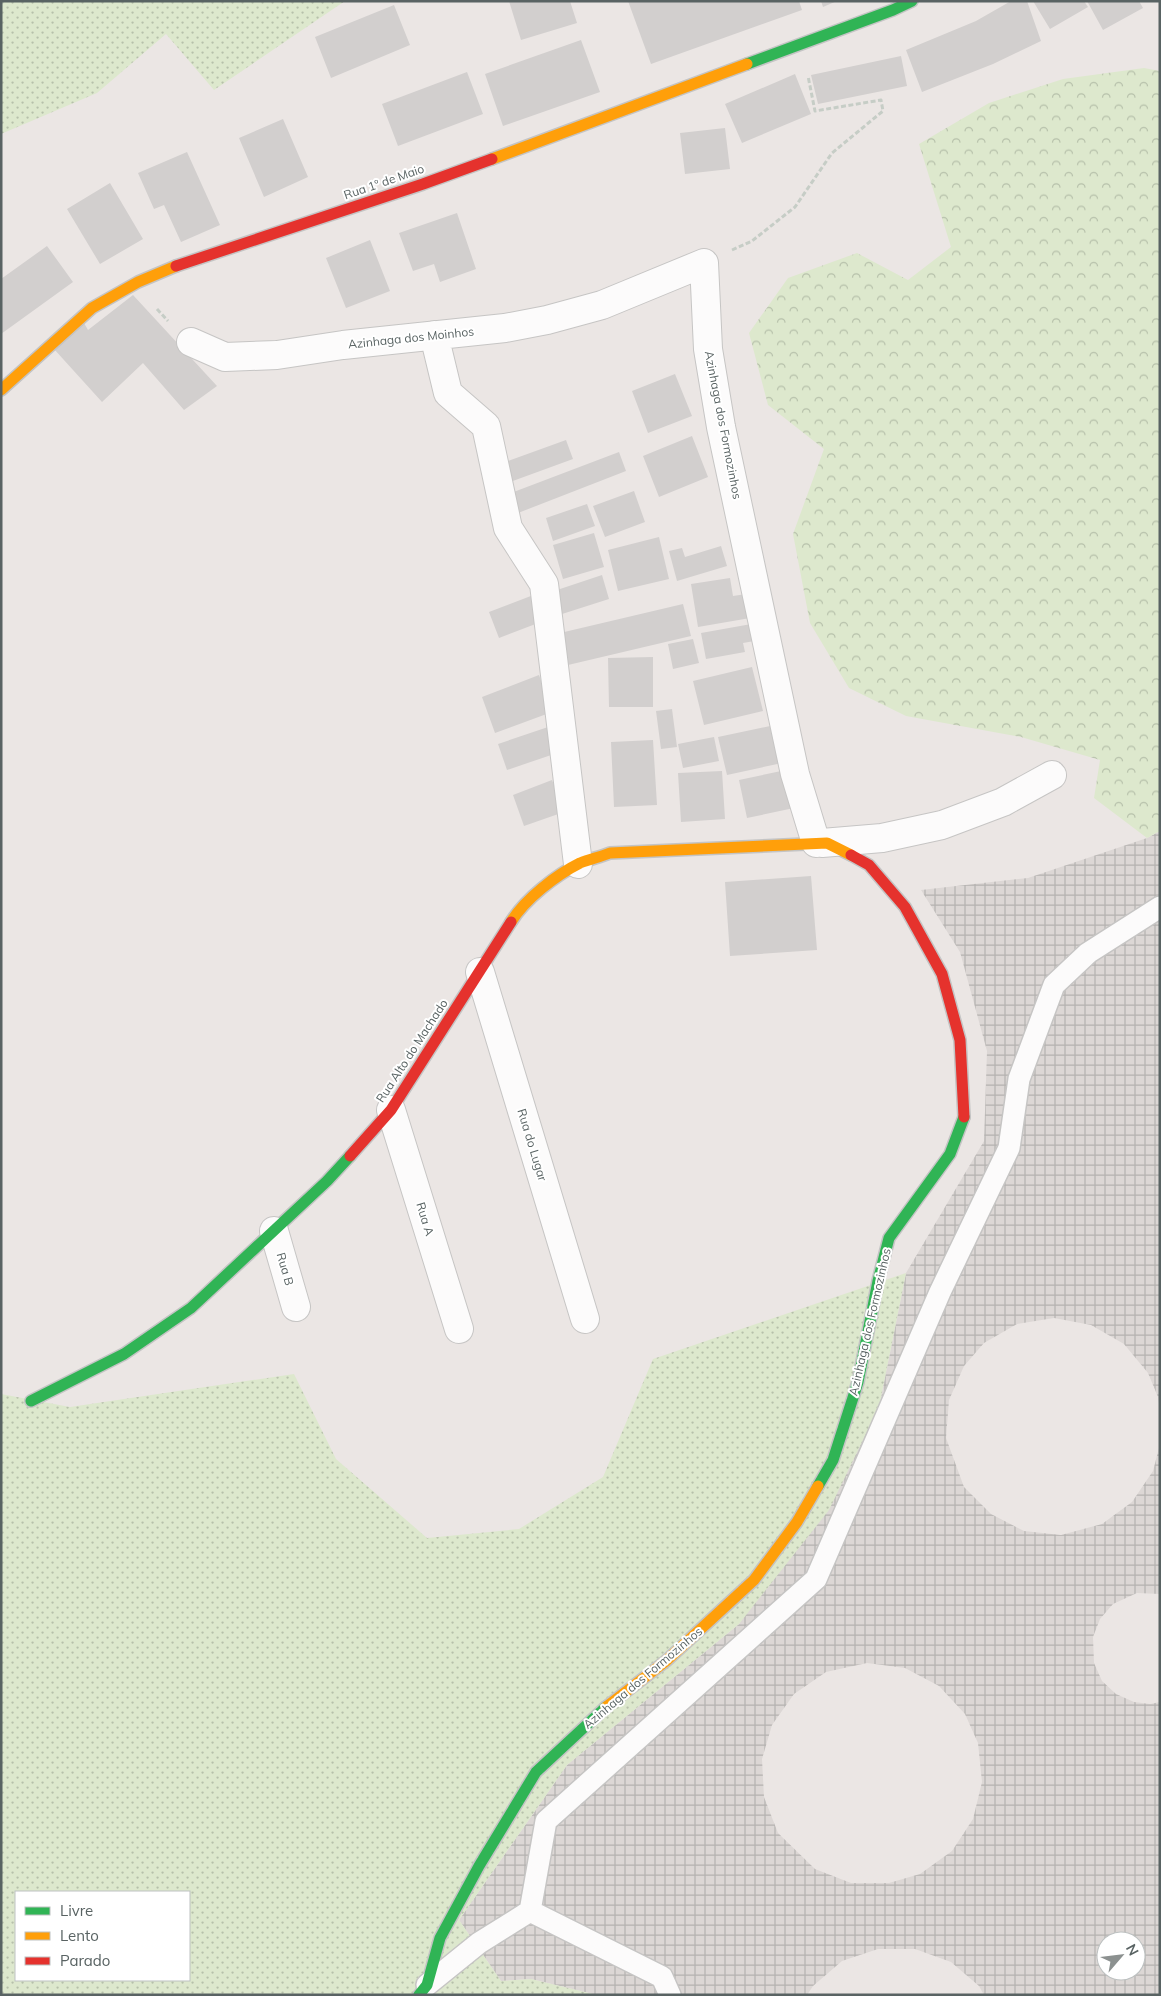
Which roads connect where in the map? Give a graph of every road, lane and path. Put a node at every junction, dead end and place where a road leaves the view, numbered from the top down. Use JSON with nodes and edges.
{"nodes":[{"id":1,"x":898,"y":4,"type":"edge"},
{"id":2,"x":802,"y":44,"type":"junction"},
{"id":3,"x":704,"y":263,"type":"junction"},
{"id":4,"x":138,"y":282,"type":"junction"},
{"id":5,"x":434,"y":335,"type":"junction"},
{"id":6,"x":191,"y":342,"type":"joint"},
{"id":7,"x":1,"y":390,"type":"edge"},
{"id":8,"x":1052,"y":775,"type":"dead end"},
{"id":9,"x":819,"y":843,"type":"junction"},
{"id":10,"x":578,"y":864,"type":"junction"},
{"id":11,"x":1160,"y":907,"type":"edge"},
{"id":12,"x":480,"y":972,"type":"junction"},
{"id":13,"x":391,"y":1110,"type":"junction"},
{"id":14,"x":274,"y":1231,"type":"junction"},
{"id":15,"x":296,"y":1307,"type":"dead end"},
{"id":16,"x":585,"y":1319,"type":"dead end"},
{"id":17,"x":459,"y":1329,"type":"dead end"},
{"id":18,"x":32,"y":1401,"type":"dead end"},
{"id":19,"x":530,"y":1911,"type":"junction"},
{"id":20,"x":423,"y":1990,"type":"edge"},
{"id":21,"x":670,"y":1995,"type":"edge"}],
"edges":[{"from":1,"to":2,"type":"street","name":"Rua 1º de Maio"},
{"from":2,"to":3,"type":"path"},
{"from":2,"to":4,"type":"street","name":"Rua 1º de Maio"},
{"from":3,"to":5,"type":"street","name":"Azinhaga dos Moinhos"},
{"from":3,"to":9,"type":"street","name":"Azinhaga dos Formozinhos"},
{"from":4,"to":6,"type":"path"},
{"from":4,"to":7,"type":"street","name":"Rua 1º de Maio"},
{"from":5,"to":6,"type":"street","name":"Azinhaga dos Moinhos"},
{"from":5,"to":10,"type":"street"},
{"from":8,"to":9,"type":"street"},
{"from":9,"to":10,"type":"street","name":"Rua Alto do Machado"},
{"from":9,"to":20,"type":"street","name":"Azinhaga dos Formozinhos"},
{"from":10,"to":12,"type":"street","name":"Rua Alto do Machado"},
{"from":11,"to":19,"type":"lane"},
{"from":12,"to":13,"type":"street","name":"Rua Alto do Machado"},
{"from":12,"to":16,"type":"street","name":"Rua do Lugar"},
{"from":13,"to":14,"type":"street","name":"Rua Alto do Machado"},
{"from":13,"to":17,"type":"street","name":"Rua A"},
{"from":14,"to":15,"type":"street","name":"Rua B"},
{"from":14,"to":18,"type":"street","name":"Rua Alto do Machado"},
{"from":19,"to":20,"type":"lane"},
{"from":19,"to":21,"type":"lane"}]}
